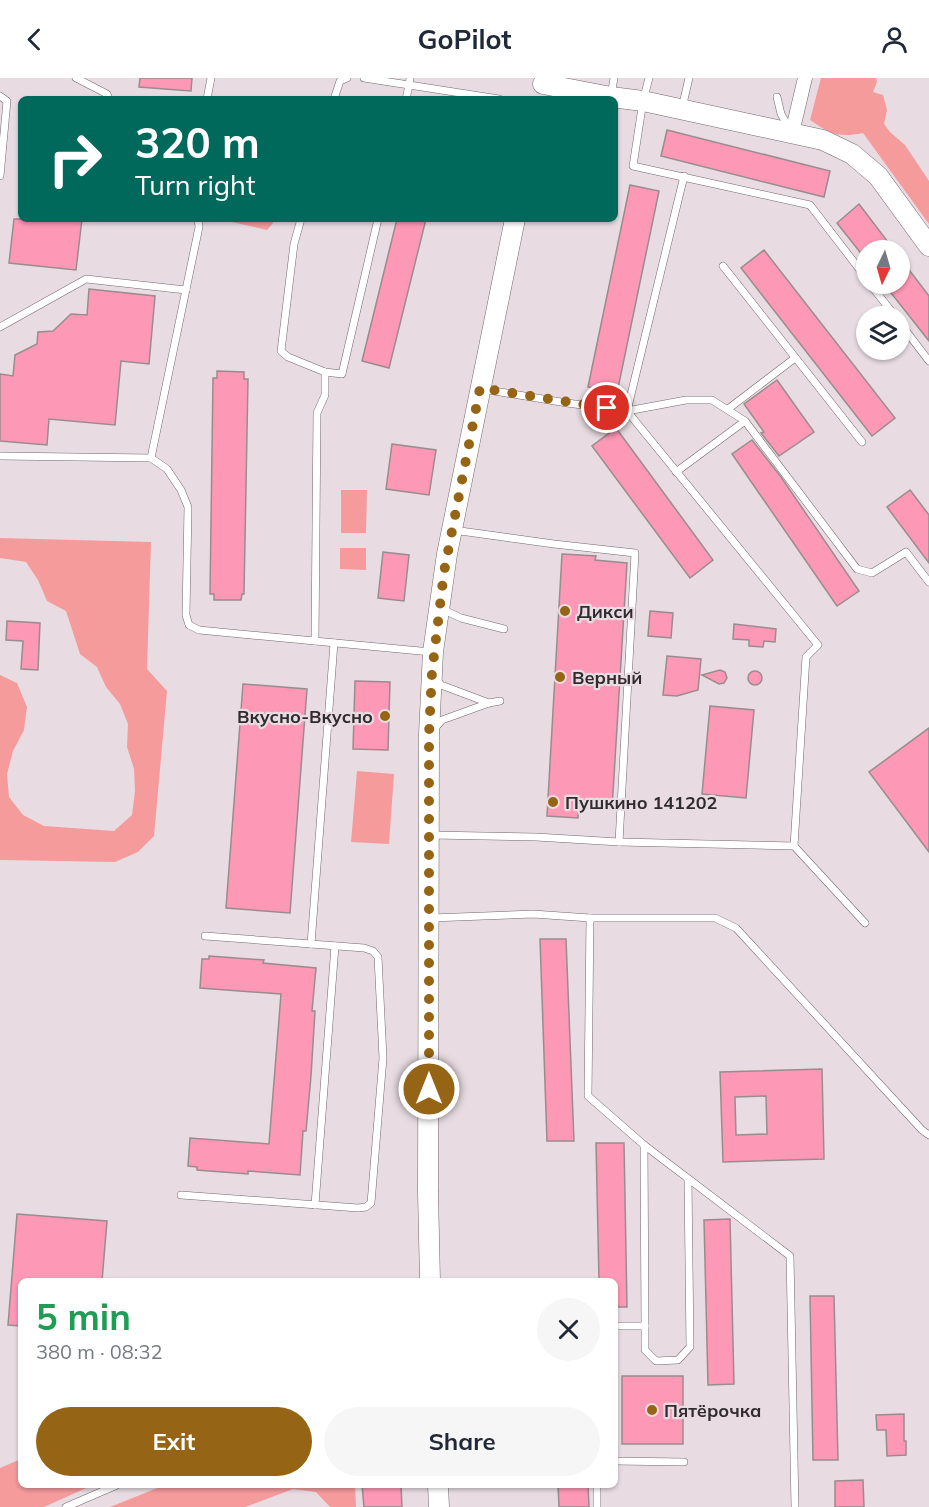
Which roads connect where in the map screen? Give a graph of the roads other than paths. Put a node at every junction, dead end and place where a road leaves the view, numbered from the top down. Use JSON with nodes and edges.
{"nodes":[{"id":1,"x":76,"y":78,"type":"edge"},
{"id":2,"x":211,"y":78,"type":"edge"},
{"id":3,"x":347,"y":78,"type":"edge"},
{"id":4,"x":364,"y":78,"type":"edge"},
{"id":5,"x":649,"y":78,"type":"edge"},
{"id":6,"x":689,"y":78,"type":"edge"},
{"id":7,"x":805,"y":78,"type":"edge"},
{"id":8,"x":410,"y":81,"type":"edge"},
{"id":9,"x":542,"y":87,"type":"edge"},
{"id":10,"x":613,"y":88,"type":"edge"},
{"id":11,"x":0,"y":96,"type":"edge"},
{"id":12,"x":108,"y":96,"type":"edge"},
{"id":13,"x":208,"y":96,"type":"edge"},
{"id":14,"x":335,"y":96,"type":"edge"},
{"id":15,"x":406,"y":96,"type":"edge"},
{"id":16,"x":484,"y":96,"type":"edge"},
{"id":17,"x":777,"y":97,"type":"dead end"},
{"id":18,"x":643,"y":101,"type":"junction"},
{"id":19,"x":682,"y":110,"type":"junction"},
{"id":20,"x":792,"y":133,"type":"junction"},
{"id":21,"x":0,"y":176,"type":"edge"},
{"id":22,"x":684,"y":176,"type":"junction"},
{"id":23,"x":198,"y":222,"type":"edge"},
{"id":24,"x":300,"y":222,"type":"edge"},
{"id":25,"x":377,"y":222,"type":"edge"},
{"id":26,"x":514,"y":222,"type":"edge"},
{"id":27,"x":929,"y":246,"type":"edge"},
{"id":28,"x":856,"y":265,"type":"edge"},
{"id":29,"x":723,"y":266,"type":"dead end"},
{"id":30,"x":186,"y":290,"type":"junction"},
{"id":31,"x":878,"y":294,"type":"edge"},
{"id":32,"x":887,"y":306,"type":"edge"},
{"id":33,"x":0,"y":327,"type":"edge"},
{"id":34,"x":910,"y":336,"type":"edge"},
{"id":35,"x":795,"y":358,"type":"junction"},
{"id":36,"x":929,"y":361,"type":"edge"},
{"id":37,"x":325,"y":372,"type":"junction"},
{"id":38,"x":480,"y":388,"type":"junction"},
{"id":39,"x":728,"y":410,"type":"junction"},
{"id":40,"x":627,"y":411,"type":"junction"},
{"id":41,"x":746,"y":421,"type":"junction"},
{"id":42,"x":862,"y":442,"type":"dead end"},
{"id":43,"x":0,"y":456,"type":"edge"},
{"id":44,"x":151,"y":458,"type":"junction"},
{"id":45,"x":676,"y":472,"type":"junction"},
{"id":46,"x":452,"y":530,"type":"junction"},
{"id":47,"x":929,"y":582,"type":"edge"},
{"id":48,"x":439,"y":608,"type":"junction"},
{"id":49,"x":504,"y":629,"type":"dead end"},
{"id":50,"x":315,"y":641,"type":"junction"},
{"id":51,"x":334,"y":643,"type":"junction"},
{"id":52,"x":433,"y":652,"type":"junction"},
{"id":53,"x":432,"y":672,"type":"junction"},
{"id":54,"x":500,"y":701,"type":"dead end"},
{"id":55,"x":489,"y":703,"type":"junction"},
{"id":56,"x":429,"y":734,"type":"junction"},
{"id":57,"x":429,"y":835,"type":"junction"},
{"id":58,"x":619,"y":842,"type":"junction"},
{"id":59,"x":794,"y":846,"type":"junction"},
{"id":60,"x":429,"y":918,"type":"junction"},
{"id":61,"x":590,"y":918,"type":"junction"},
{"id":62,"x":865,"y":923,"type":"dead end"},
{"id":63,"x":205,"y":936,"type":"dead end"},
{"id":64,"x":311,"y":944,"type":"junction"},
{"id":65,"x":335,"y":946,"type":"junction"},
{"id":66,"x":929,"y":1135,"type":"edge"},
{"id":67,"x":644,"y":1145,"type":"junction"},
{"id":68,"x":688,"y":1179,"type":"junction"},
{"id":69,"x":181,"y":1195,"type":"dead end"},
{"id":70,"x":315,"y":1205,"type":"junction"},
{"id":71,"x":430,"y":1278,"type":"edge"},
{"id":72,"x":618,"y":1326,"type":"edge"},
{"id":73,"x":645,"y":1326,"type":"junction"},
{"id":74,"x":618,"y":1461,"type":"edge"},
{"id":75,"x":684,"y":1462,"type":"dead end"},
{"id":76,"x":110,"y":1488,"type":"edge"},
{"id":77,"x":438,"y":1488,"type":"edge"},
{"id":78,"x":597,"y":1488,"type":"edge"},
{"id":79,"x":66,"y":1507,"type":"edge"},
{"id":80,"x":440,"y":1507,"type":"edge"},
{"id":81,"x":597,"y":1507,"type":"edge"},
{"id":82,"x":795,"y":1507,"type":"edge"}],
"edges":[{"from":1,"to":12,"type":"lane"},
{"from":2,"to":13,"type":"lane"},
{"from":3,"to":14,"type":"lane"},
{"from":4,"to":8,"type":"lane"},
{"from":5,"to":18,"type":"lane"},
{"from":6,"to":19,"type":"lane"},
{"from":7,"to":20,"type":"street"},
{"from":8,"to":15,"type":"lane"},
{"from":8,"to":16,"type":"lane"},
{"from":9,"to":10,"type":"main road"},
{"from":10,"to":18,"type":"main road"},
{"from":11,"to":21,"type":"lane"},
{"from":17,"to":20,"type":"lane"},
{"from":18,"to":19,"type":"main road"},
{"from":18,"to":22,"type":"lane"},
{"from":19,"to":20,"type":"main road"},
{"from":20,"to":27,"type":"main road"},
{"from":22,"to":28,"type":"lane"},
{"from":22,"to":40,"type":"lane"},
{"from":23,"to":30,"type":"lane"},
{"from":24,"to":37,"type":"lane"},
{"from":25,"to":37,"type":"lane"},
{"from":26,"to":38,"type":"main road"},
{"from":29,"to":35,"type":"lane"},
{"from":30,"to":33,"type":"lane"},
{"from":30,"to":44,"type":"lane"},
{"from":31,"to":32,"type":"lane"},
{"from":34,"to":36,"type":"lane"},
{"from":35,"to":39,"type":"lane"},
{"from":35,"to":42,"type":"lane"},
{"from":37,"to":50,"type":"lane"},
{"from":38,"to":40,"type":"lane"},
{"from":38,"to":46,"type":"main road"},
{"from":39,"to":40,"type":"lane"},
{"from":39,"to":41,"type":"lane"},
{"from":40,"to":45,"type":"lane"},
{"from":41,"to":45,"type":"lane"},
{"from":41,"to":47,"type":"lane"},
{"from":43,"to":44,"type":"lane"},
{"from":44,"to":50,"type":"lane"},
{"from":45,"to":59,"type":"lane"},
{"from":46,"to":48,"type":"main road"},
{"from":46,"to":58,"type":"lane"},
{"from":48,"to":49,"type":"lane"},
{"from":48,"to":52,"type":"main road"},
{"from":50,"to":51,"type":"lane"},
{"from":51,"to":52,"type":"lane"},
{"from":51,"to":64,"type":"lane"},
{"from":52,"to":53,"type":"main road"},
{"from":53,"to":55,"type":"lane"},
{"from":53,"to":56,"type":"main road"},
{"from":54,"to":55,"type":"lane"},
{"from":55,"to":56,"type":"lane"},
{"from":56,"to":57,"type":"main road"},
{"from":57,"to":58,"type":"lane"},
{"from":57,"to":60,"type":"main road"},
{"from":58,"to":59,"type":"lane"},
{"from":59,"to":62,"type":"lane"},
{"from":60,"to":61,"type":"lane"},
{"from":60,"to":71,"type":"main road"},
{"from":61,"to":66,"type":"lane"},
{"from":61,"to":67,"type":"lane"},
{"from":63,"to":64,"type":"lane"},
{"from":64,"to":65,"type":"lane"},
{"from":65,"to":70,"type":"lane"},
{"from":65,"to":70,"type":"lane"},
{"from":67,"to":68,"type":"lane"},
{"from":67,"to":73,"type":"lane"},
{"from":68,"to":73,"type":"lane"},
{"from":68,"to":82,"type":"lane"},
{"from":69,"to":70,"type":"lane"},
{"from":72,"to":73,"type":"lane"},
{"from":74,"to":75,"type":"lane"},
{"from":76,"to":79,"type":"lane"},
{"from":77,"to":80,"type":"main road"},
{"from":78,"to":81,"type":"lane"}]}
